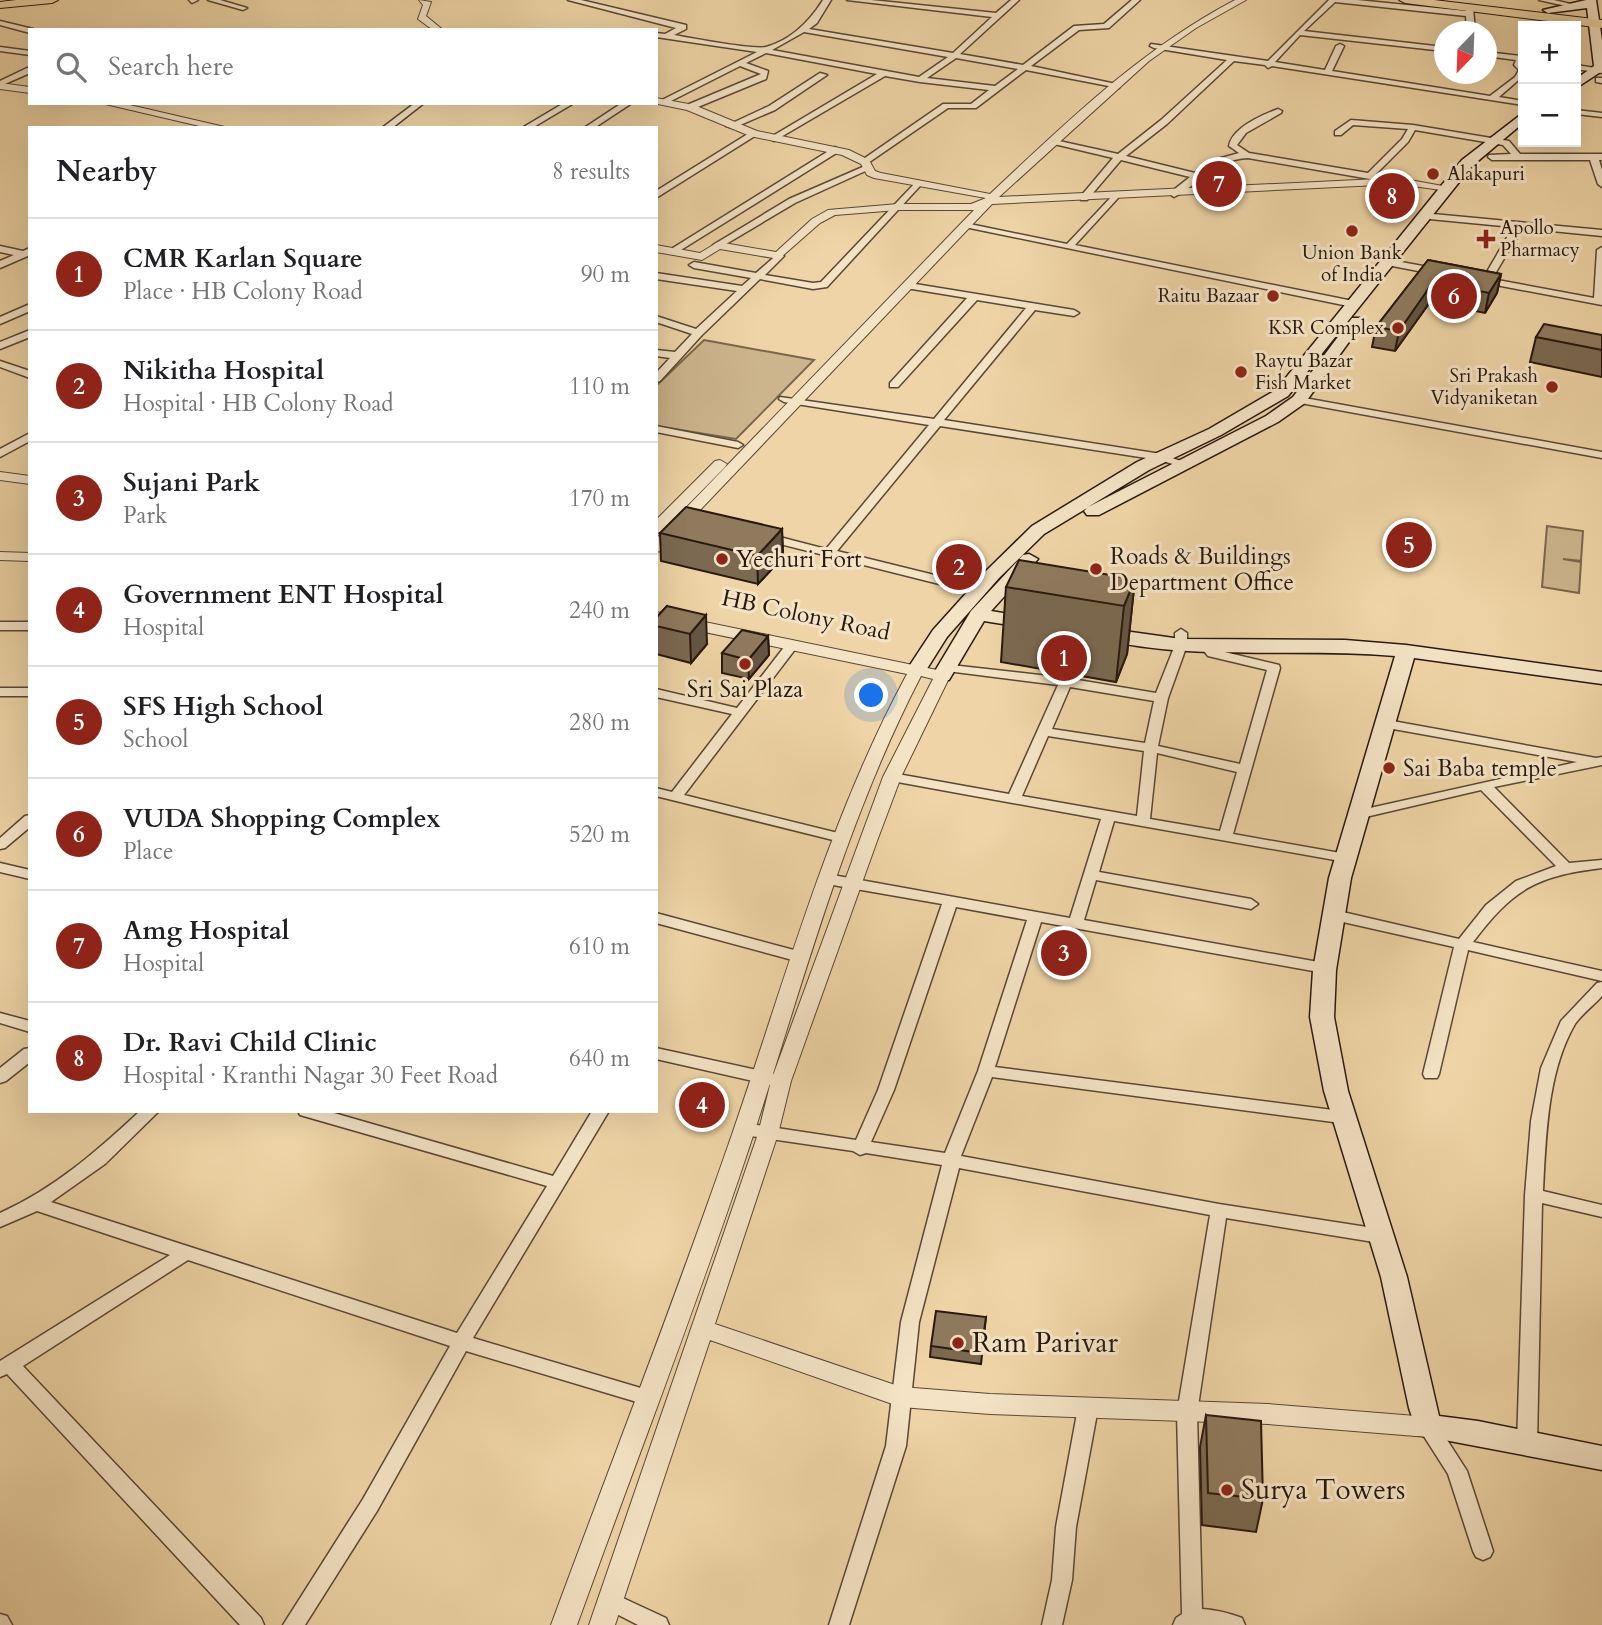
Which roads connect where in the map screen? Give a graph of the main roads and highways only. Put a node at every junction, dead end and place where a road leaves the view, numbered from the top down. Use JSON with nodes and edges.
{"nodes":[{"id":1,"x":12,"y":0,"type":"edge"},
{"id":2,"x":52,"y":0,"type":"edge"},
{"id":3,"x":1405,"y":0,"type":"edge"},
{"id":4,"x":1456,"y":0,"type":"edge"},
{"id":5,"x":0,"y":3,"type":"edge"},
{"id":6,"x":1473,"y":5,"type":"edge"},
{"id":7,"x":1543,"y":9,"type":"edge"},
{"id":8,"x":1595,"y":17,"type":"edge"},
{"id":9,"x":1601,"y":76,"type":"edge"},
{"id":10,"x":1579,"y":84,"type":"edge"},
{"id":11,"x":1581,"y":91,"type":"edge"},
{"id":12,"x":1518,"y":124,"type":"edge"},
{"id":13,"x":1518,"y":134,"type":"edge"},
{"id":14,"x":1501,"y":149,"type":"junction"},
{"id":15,"x":1430,"y":218,"type":"junction"},
{"id":16,"x":1392,"y":264,"type":"junction"},
{"id":17,"x":981,"y":603,"type":"junction"},
{"id":18,"x":1051,"y":620,"type":"edge"},
{"id":19,"x":1090,"y":626,"type":"edge"},
{"id":20,"x":1181,"y":639,"type":"junction"},
{"id":21,"x":1407,"y":647,"type":"junction"},
{"id":22,"x":918,"y":667,"type":"road end"},
{"id":23,"x":1602,"y":670,"type":"edge"},
{"id":24,"x":945,"y":672,"type":"road end"},
{"id":25,"x":1602,"y":678,"type":"edge"},
{"id":26,"x":1602,"y":1458,"type":"edge"}],
"edges":[{"from":1,"to":5,"type":"main road"},
{"from":2,"to":5,"type":"main road"},
{"from":3,"to":6,"type":"main road"},
{"from":4,"to":7,"type":"main road"},
{"from":6,"to":7,"type":"main road"},
{"from":7,"to":8,"type":"main road"},
{"from":7,"to":8,"type":"main road"},
{"from":8,"to":9,"type":"main road"},
{"from":9,"to":10,"type":"main road"},
{"from":9,"to":11,"type":"main road"},
{"from":12,"to":14,"type":"main road"},
{"from":13,"to":14,"type":"main road"},
{"from":14,"to":15,"type":"main road"},
{"from":14,"to":15,"type":"main road"},
{"from":15,"to":16,"type":"main road"},
{"from":16,"to":17,"type":"main road"},
{"from":16,"to":17,"type":"main road"},
{"from":17,"to":18,"type":"main road"},
{"from":17,"to":22,"type":"main road"},
{"from":17,"to":24,"type":"main road"},
{"from":19,"to":20,"type":"main road"},
{"from":20,"to":21,"type":"main road"},
{"from":20,"to":21,"type":"main road"},
{"from":21,"to":23,"type":"main road"},
{"from":21,"to":25,"type":"main road"},
{"from":21,"to":26,"type":"main road"}]}
